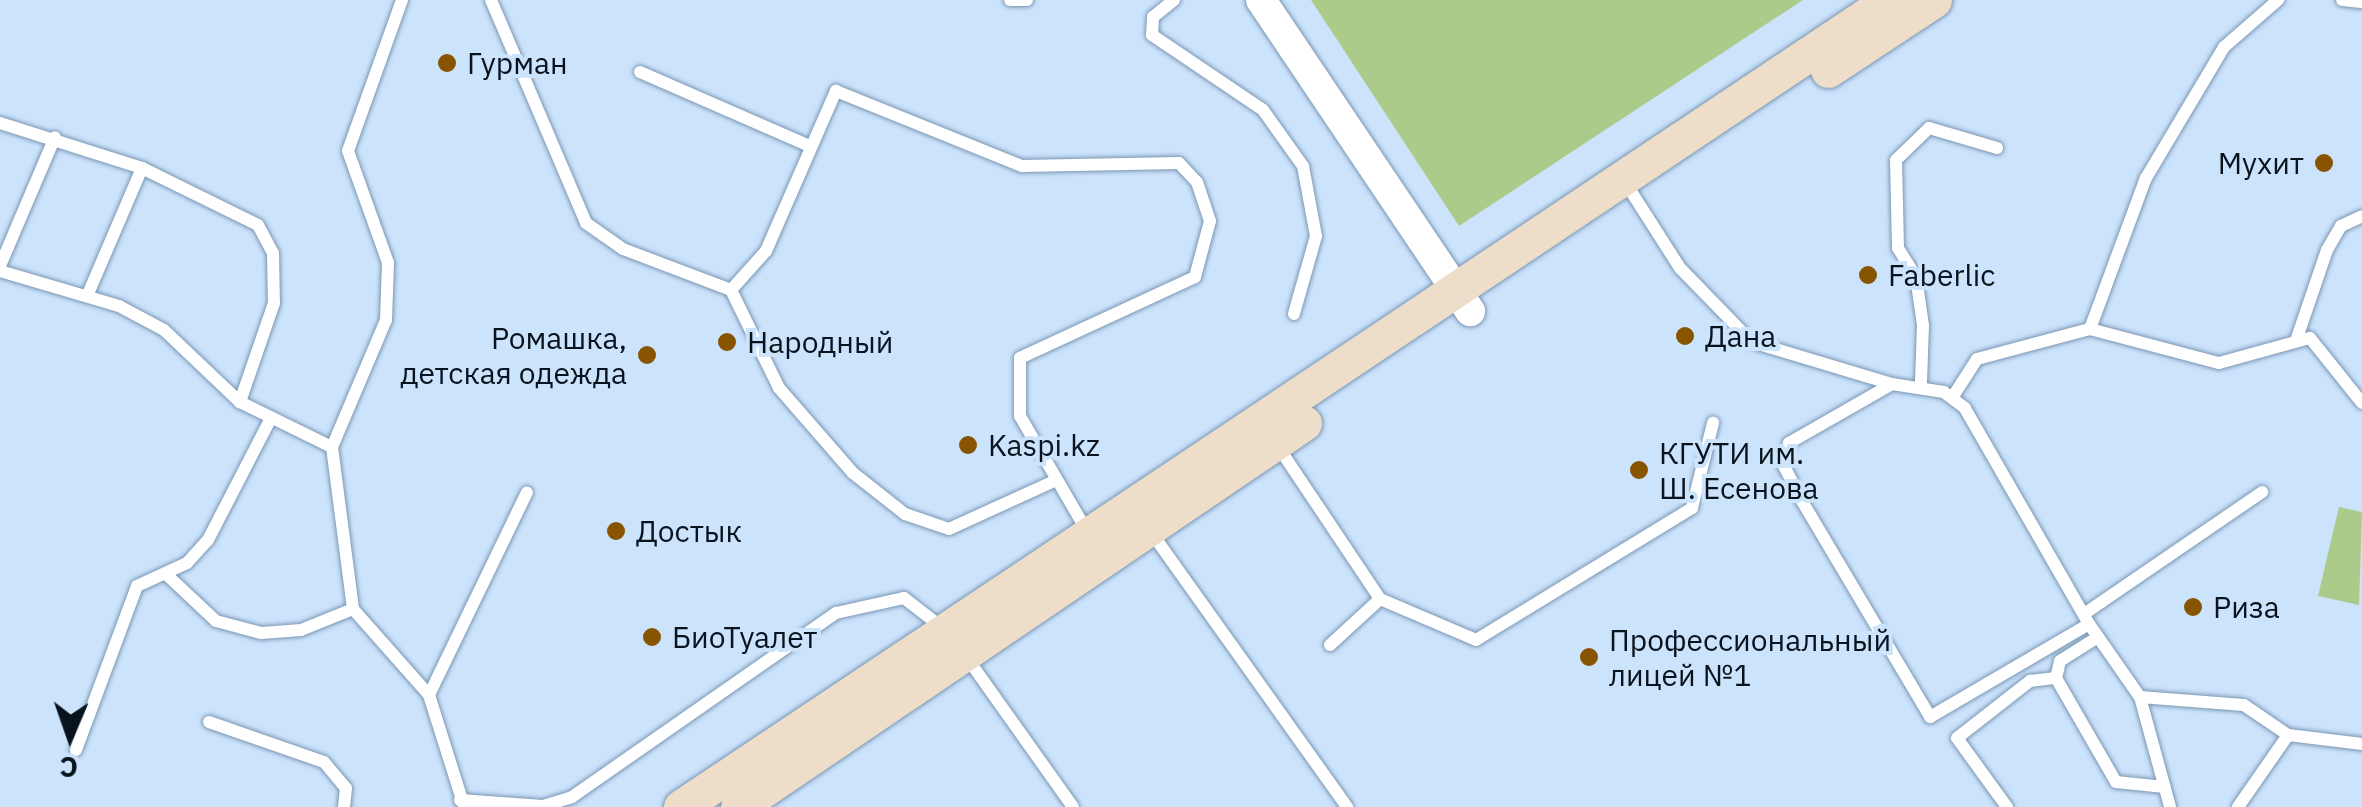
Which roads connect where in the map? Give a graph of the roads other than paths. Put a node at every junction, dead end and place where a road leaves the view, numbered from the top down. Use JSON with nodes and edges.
{"nodes":[{"id":1,"x":402,"y":0,"type":"edge"},
{"id":2,"x":492,"y":0,"type":"edge"},
{"id":3,"x":1010,"y":0,"type":"edge"},
{"id":4,"x":1028,"y":0,"type":"edge"},
{"id":5,"x":1174,"y":0,"type":"edge"},
{"id":6,"x":1261,"y":0,"type":"edge"},
{"id":7,"x":1889,"y":0,"type":"edge"},
{"id":8,"x":1934,"y":0,"type":"edge"},
{"id":9,"x":2278,"y":0,"type":"edge"},
{"id":10,"x":2342,"y":0,"type":"edge"},
{"id":11,"x":2362,"y":2,"type":"edge"},
{"id":12,"x":640,"y":72,"type":"dead end"},
{"id":13,"x":0,"y":122,"type":"edge"},
{"id":14,"x":55,"y":137,"type":"junction"},
{"id":15,"x":808,"y":145,"type":"junction"},
{"id":16,"x":1998,"y":148,"type":"dead end"},
{"id":17,"x":142,"y":168,"type":"junction"},
{"id":18,"x":1629,"y":189,"type":"junction"},
{"id":19,"x":2362,"y":216,"type":"edge"},
{"id":20,"x":0,"y":269,"type":"edge"},
{"id":21,"x":731,"y":290,"type":"junction"},
{"id":22,"x":88,"y":294,"type":"junction"},
{"id":23,"x":1463,"y":301,"type":"junction"},
{"id":24,"x":1294,"y":314,"type":"dead end"},
{"id":25,"x":2090,"y":329,"type":"junction"},
{"id":26,"x":2297,"y":338,"type":"junction"},
{"id":27,"x":1921,"y":382,"type":"junction"},
{"id":28,"x":1892,"y":384,"type":"junction"},
{"id":29,"x":1952,"y":398,"type":"junction"},
{"id":30,"x":240,"y":402,"type":"junction"},
{"id":31,"x":2362,"y":403,"type":"edge"},
{"id":32,"x":270,"y":420,"type":"junction"},
{"id":33,"x":1713,"y":423,"type":"dead end"},
{"id":34,"x":1268,"y":432,"type":"junction"},
{"id":35,"x":332,"y":447,"type":"junction"},
{"id":36,"x":1052,"y":482,"type":"junction"},
{"id":37,"x":527,"y":492,"type":"dead end"},
{"id":38,"x":2262,"y":492,"type":"dead end"},
{"id":39,"x":1139,"y":518,"type":"junction"},
{"id":40,"x":1096,"y":545,"type":"junction"},
{"id":41,"x":167,"y":575,"type":"junction"},
{"id":42,"x":1380,"y":598,"type":"junction"},
{"id":43,"x":353,"y":610,"type":"junction"},
{"id":44,"x":2086,"y":619,"type":"junction"},
{"id":45,"x":2098,"y":637,"type":"junction"},
{"id":46,"x":955,"y":642,"type":"junction"},
{"id":47,"x":1330,"y":644,"type":"dead end"},
{"id":48,"x":2056,"y":678,"type":"junction"},
{"id":49,"x":429,"y":695,"type":"junction"},
{"id":50,"x":2140,"y":697,"type":"junction"},
{"id":51,"x":209,"y":722,"type":"dead end"},
{"id":52,"x":2288,"y":735,"type":"junction"},
{"id":53,"x":2362,"y":744,"type":"edge"},
{"id":54,"x":76,"y":750,"type":"dead end"},
{"id":55,"x":2165,"y":786,"type":"junction"},
{"id":56,"x":461,"y":804,"type":"edge"},
{"id":57,"x":344,"y":807,"type":"edge"},
{"id":58,"x":681,"y":807,"type":"edge"},
{"id":59,"x":738,"y":807,"type":"edge"},
{"id":60,"x":1073,"y":807,"type":"edge"},
{"id":61,"x":1347,"y":807,"type":"edge"},
{"id":62,"x":2007,"y":807,"type":"edge"},
{"id":63,"x":2170,"y":807,"type":"edge"},
{"id":64,"x":2238,"y":807,"type":"edge"}],
"edges":[{"from":1,"to":35,"type":"lane"},
{"from":2,"to":21,"type":"lane"},
{"from":3,"to":4,"type":"lane"},
{"from":5,"to":24,"type":"lane"},
{"from":6,"to":23,"type":"street"},
{"from":7,"to":18,"type":"main road"},
{"from":8,"to":18,"type":"main road"},
{"from":9,"to":25,"type":"lane"},
{"from":10,"to":11,"type":"lane"},
{"from":12,"to":15,"type":"lane"},
{"from":13,"to":14,"type":"lane"},
{"from":14,"to":17,"type":"lane"},
{"from":14,"to":20,"type":"lane"},
{"from":15,"to":21,"type":"lane"},
{"from":15,"to":36,"type":"lane"},
{"from":16,"to":27,"type":"lane"},
{"from":17,"to":22,"type":"lane"},
{"from":17,"to":30,"type":"lane"},
{"from":18,"to":23,"type":"main road"},
{"from":18,"to":28,"type":"lane"},
{"from":19,"to":26,"type":"lane"},
{"from":20,"to":22,"type":"lane"},
{"from":21,"to":36,"type":"lane"},
{"from":22,"to":30,"type":"lane"},
{"from":23,"to":34,"type":"main road"},
{"from":25,"to":26,"type":"lane"},
{"from":25,"to":29,"type":"lane"},
{"from":26,"to":31,"type":"lane"},
{"from":27,"to":28,"type":"lane"},
{"from":27,"to":29,"type":"lane"},
{"from":28,"to":44,"type":"lane"},
{"from":29,"to":44,"type":"lane"},
{"from":30,"to":32,"type":"lane"},
{"from":32,"to":35,"type":"lane"},
{"from":32,"to":41,"type":"lane"},
{"from":33,"to":42,"type":"lane"},
{"from":34,"to":39,"type":"main road"},
{"from":34,"to":42,"type":"lane"},
{"from":35,"to":43,"type":"lane"},
{"from":36,"to":40,"type":"lane"},
{"from":37,"to":49,"type":"lane"},
{"from":38,"to":44,"type":"lane"},
{"from":39,"to":40,"type":"main road"},
{"from":39,"to":61,"type":"lane"},
{"from":40,"to":46,"type":"main road"},
{"from":41,"to":43,"type":"lane"},
{"from":41,"to":54,"type":"lane"},
{"from":42,"to":47,"type":"lane"},
{"from":43,"to":49,"type":"lane"},
{"from":44,"to":45,"type":"lane"},
{"from":45,"to":48,"type":"lane"},
{"from":45,"to":50,"type":"lane"},
{"from":46,"to":56,"type":"lane"},
{"from":46,"to":58,"type":"main road"},
{"from":46,"to":59,"type":"main road"},
{"from":46,"to":60,"type":"lane"},
{"from":48,"to":55,"type":"lane"},
{"from":48,"to":62,"type":"lane"},
{"from":49,"to":56,"type":"lane"},
{"from":50,"to":52,"type":"lane"},
{"from":50,"to":55,"type":"lane"},
{"from":51,"to":57,"type":"lane"},
{"from":52,"to":53,"type":"lane"},
{"from":52,"to":64,"type":"lane"},
{"from":55,"to":63,"type":"lane"}]}
